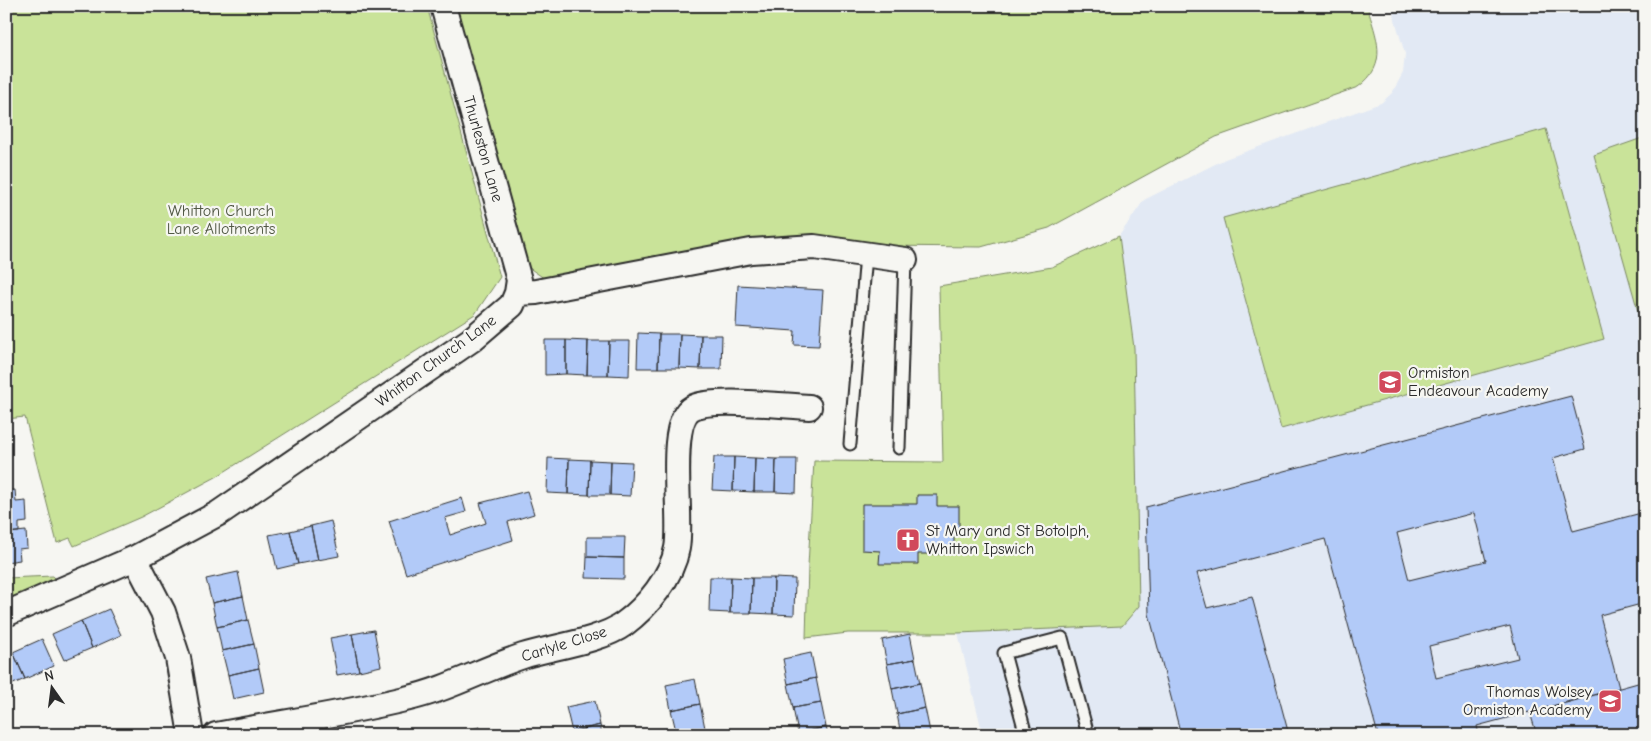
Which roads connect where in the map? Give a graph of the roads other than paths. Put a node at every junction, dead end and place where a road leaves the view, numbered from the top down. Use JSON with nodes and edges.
{"nodes":[{"id":1,"x":443,"y":6,"type":"edge"},
{"id":2,"x":866,"y":255,"type":"junction"},
{"id":3,"x":905,"y":260,"type":"joint"},
{"id":4,"x":518,"y":293,"type":"junction"},
{"id":5,"x":809,"y":408,"type":"dead end"},
{"id":6,"x":850,"y":444,"type":"dead end"},
{"id":7,"x":899,"y":448,"type":"dead end"},
{"id":8,"x":135,"y":558,"type":"junction"},
{"id":9,"x":6,"y":614,"type":"edge"},
{"id":10,"x":191,"y":735,"type":"edge"},
{"id":11,"x":216,"y":735,"type":"edge"},
{"id":12,"x":1026,"y":735,"type":"edge"},
{"id":13,"x":1088,"y":735,"type":"edge"}],
"edges":[{"from":1,"to":4,"type":"street","name":"Thurleston Lane"},
{"from":2,"to":3,"type":"street"},
{"from":2,"to":4,"type":"street"},
{"from":2,"to":6,"type":"lane"},
{"from":3,"to":7,"type":"lane"},
{"from":4,"to":8,"type":"street","name":"Whitton Church Lane"},
{"from":5,"to":11,"type":"street","name":"Carlyle Close"},
{"from":8,"to":9,"type":"street","name":"Whitton Church Lane"},
{"from":8,"to":10,"type":"street"},
{"from":12,"to":13,"type":"lane"}]}
